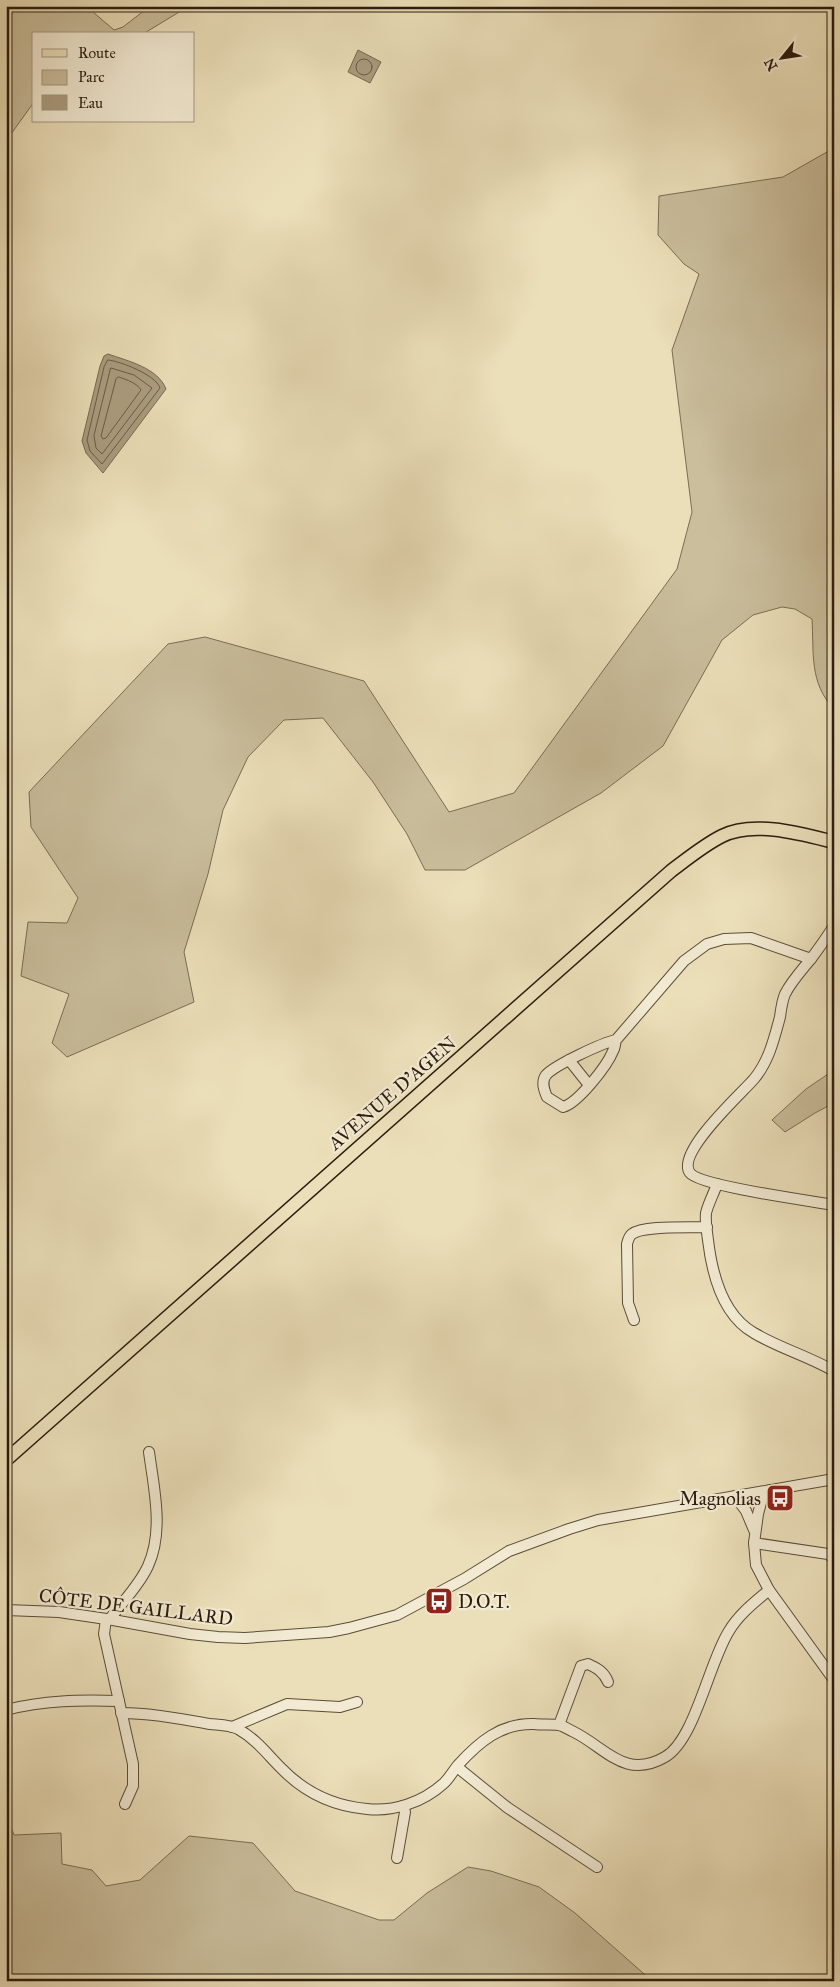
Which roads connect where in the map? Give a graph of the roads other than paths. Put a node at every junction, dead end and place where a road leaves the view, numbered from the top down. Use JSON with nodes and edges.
{"nodes":[{"id":1,"x":834,"y":842,"type":"edge"},
{"id":2,"x":834,"y":926,"type":"edge"},
{"id":3,"x":811,"y":958,"type":"junction"},
{"id":4,"x":616,"y":1040,"type":"junction"},
{"id":5,"x":569,"y":1060,"type":"junction"},
{"id":6,"x":589,"y":1085,"type":"junction"},
{"id":7,"x":717,"y":1184,"type":"junction"},
{"id":8,"x":834,"y":1205,"type":"edge"},
{"id":9,"x":707,"y":1227,"type":"junction"},
{"id":10,"x":634,"y":1320,"type":"dead end"},
{"id":11,"x":834,"y":1370,"type":"edge"},
{"id":12,"x":149,"y":1452,"type":"dead end"},
{"id":13,"x":6,"y":1460,"type":"edge"},
{"id":14,"x":834,"y":1479,"type":"edge"},
{"id":15,"x":770,"y":1490,"type":"junction"},
{"id":16,"x":735,"y":1496,"type":"junction"},
{"id":17,"x":755,"y":1539,"type":"junction"},
{"id":18,"x":834,"y":1559,"type":"edge"},
{"id":19,"x":769,"y":1590,"type":"junction"},
{"id":20,"x":6,"y":1610,"type":"edge"},
{"id":21,"x":108,"y":1619,"type":"junction"},
{"id":22,"x":834,"y":1680,"type":"edge"},
{"id":23,"x":608,"y":1682,"type":"dead end"},
{"id":24,"x":118,"y":1700,"type":"junction"},
{"id":25,"x":357,"y":1702,"type":"dead end"},
{"id":26,"x":6,"y":1710,"type":"edge"},
{"id":27,"x":121,"y":1713,"type":"junction"},
{"id":28,"x":559,"y":1725,"type":"junction"},
{"id":29,"x":232,"y":1727,"type":"junction"},
{"id":30,"x":457,"y":1767,"type":"junction"},
{"id":31,"x":125,"y":1804,"type":"dead end"},
{"id":32,"x":402,"y":1806,"type":"junction"},
{"id":33,"x":397,"y":1858,"type":"dead end"},
{"id":34,"x":597,"y":1867,"type":"dead end"}],
"edges":[{"from":1,"to":13,"type":"main road","name":"AVENUE D'AGEN"},
{"from":2,"to":3,"type":"street"},
{"from":3,"to":4,"type":"street"},
{"from":3,"to":7,"type":"street"},
{"from":4,"to":5,"type":"street"},
{"from":4,"to":6,"type":"street"},
{"from":5,"to":6,"type":"street"},
{"from":5,"to":6,"type":"street"},
{"from":7,"to":8,"type":"street"},
{"from":7,"to":9,"type":"street"},
{"from":9,"to":10,"type":"street"},
{"from":9,"to":11,"type":"street"},
{"from":12,"to":21,"type":"street"},
{"from":14,"to":15,"type":"street","name":"CÔTE DE GAILLARD"},
{"from":15,"to":16,"type":"street","name":"CÔTE DE GAILLARD"},
{"from":15,"to":17,"type":"street"},
{"from":16,"to":17,"type":"street"},
{"from":16,"to":21,"type":"street","name":"CÔTE DE GAILLARD"},
{"from":17,"to":18,"type":"street"},
{"from":17,"to":19,"type":"street"},
{"from":19,"to":22,"type":"street"},
{"from":19,"to":28,"type":"street"},
{"from":20,"to":21,"type":"street","name":"CÔTE DE GAILLARD"},
{"from":21,"to":24,"type":"street"},
{"from":23,"to":28,"type":"street"},
{"from":24,"to":26,"type":"street"},
{"from":24,"to":27,"type":"street"},
{"from":25,"to":29,"type":"street"},
{"from":27,"to":29,"type":"street"},
{"from":27,"to":31,"type":"street"},
{"from":28,"to":30,"type":"street"},
{"from":29,"to":32,"type":"street"},
{"from":30,"to":32,"type":"street"},
{"from":30,"to":34,"type":"street"},
{"from":32,"to":33,"type":"street"}]}
